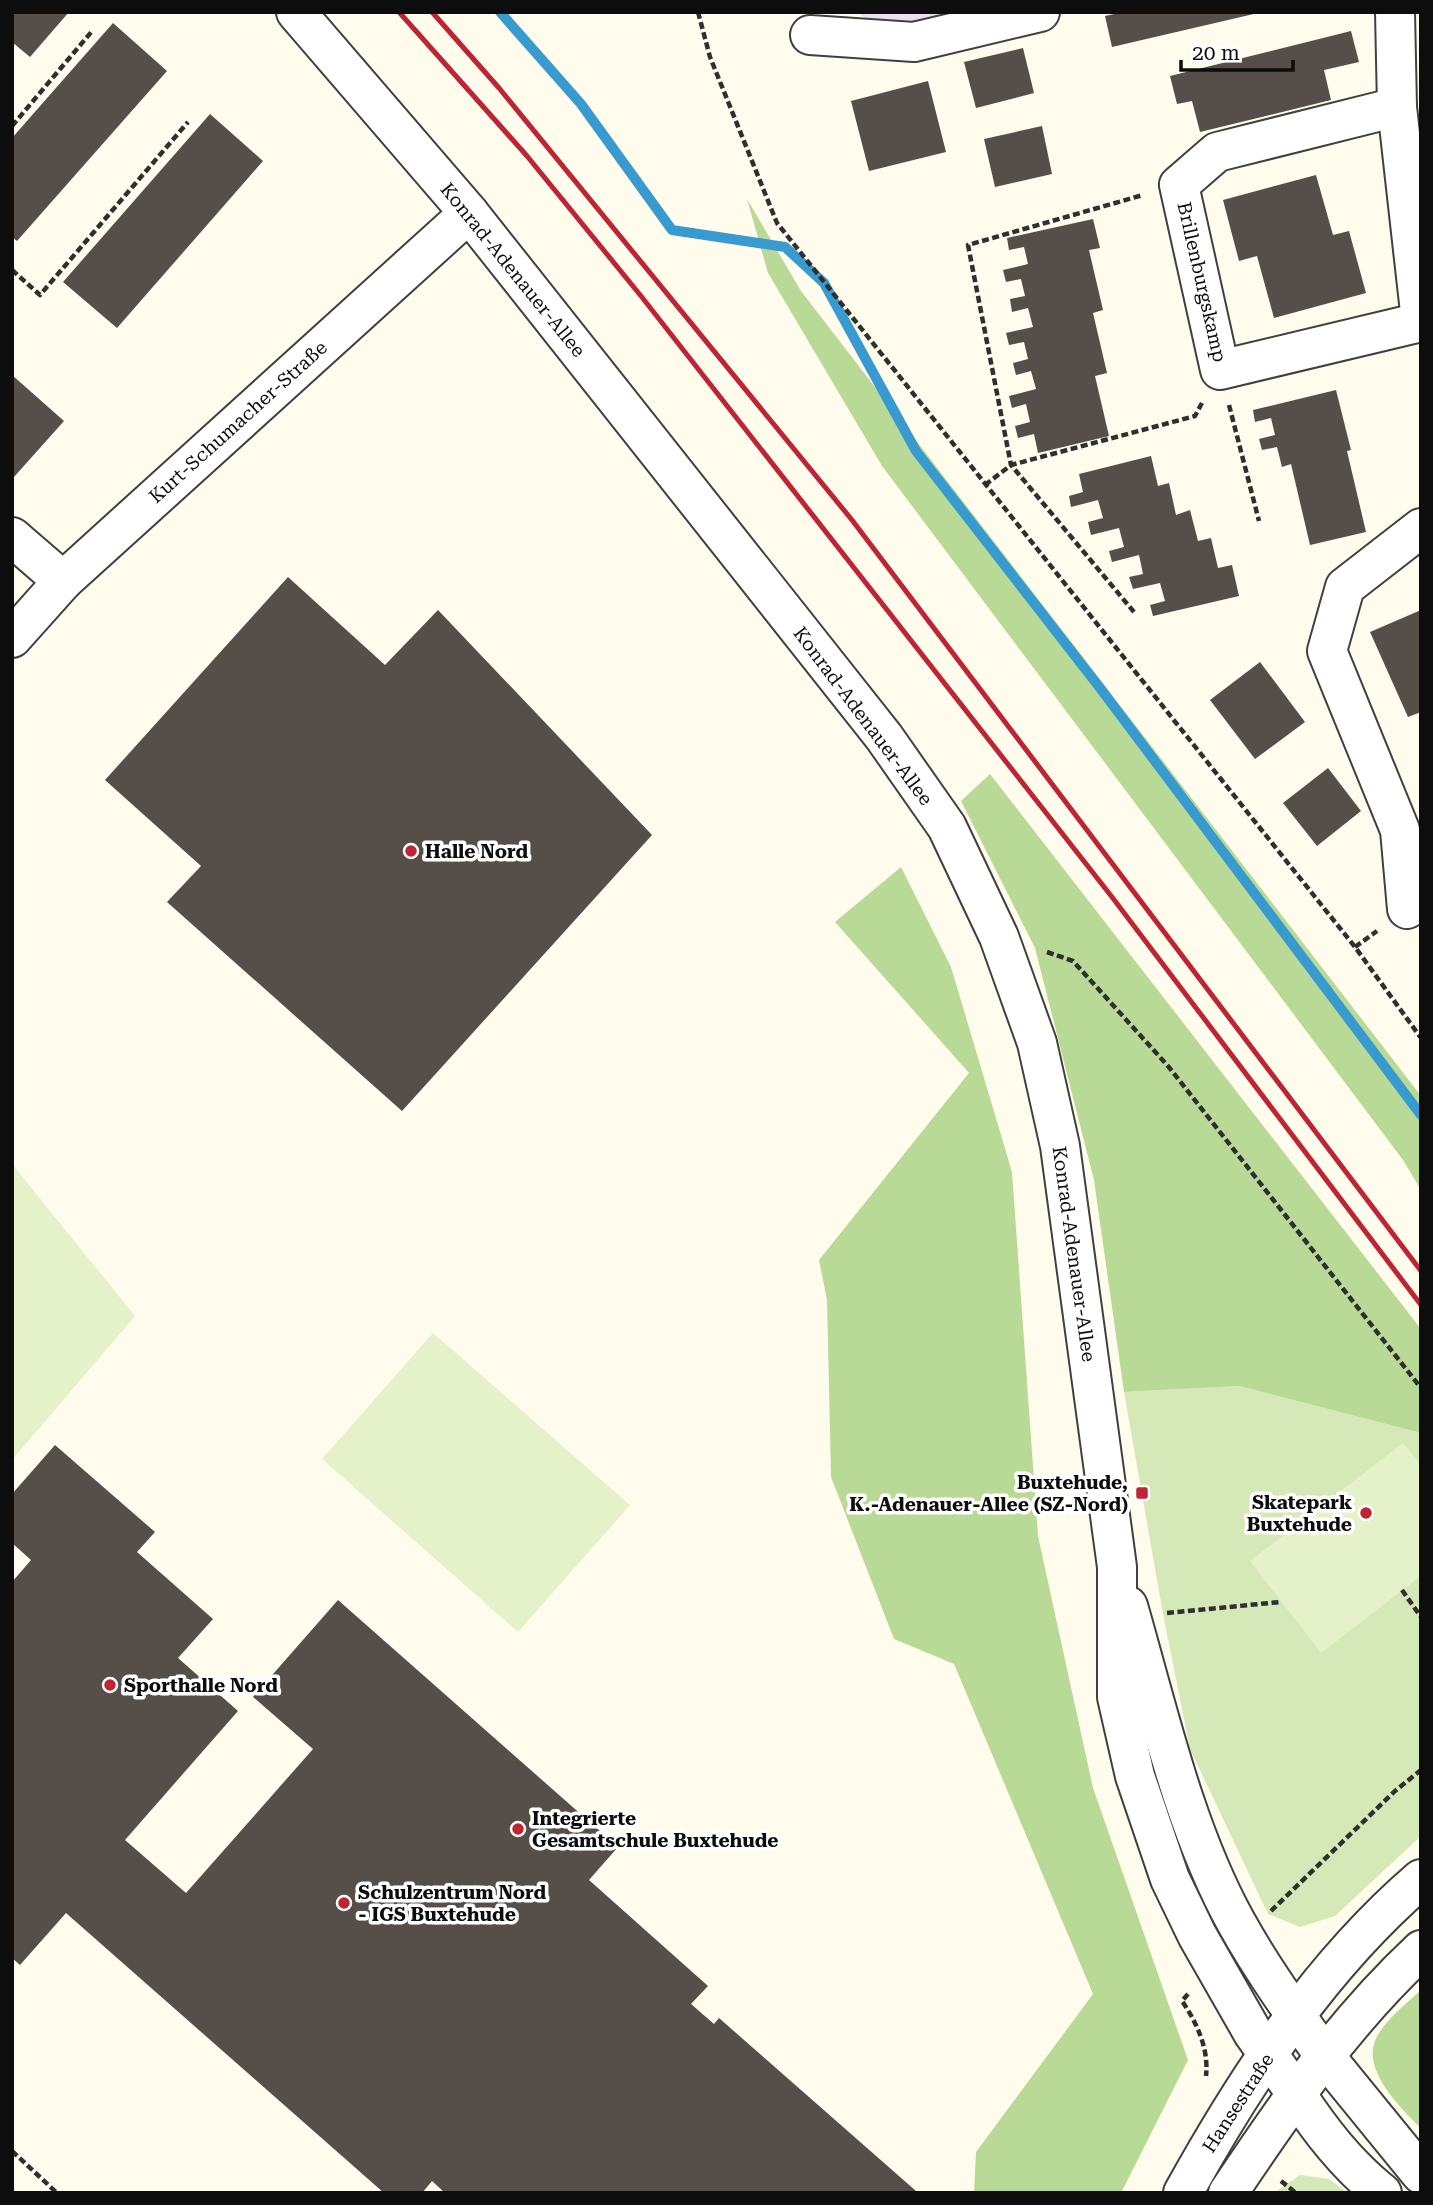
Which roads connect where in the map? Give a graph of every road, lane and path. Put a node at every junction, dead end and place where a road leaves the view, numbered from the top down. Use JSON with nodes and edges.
{"nodes":[{"id":1,"x":296,"y":12,"type":"edge"},
{"id":2,"x":698,"y":12,"type":"edge"},
{"id":3,"x":1040,"y":12,"type":"edge"},
{"id":4,"x":1395,"y":12,"type":"edge"},
{"id":5,"x":93,"y":30,"type":"dead end"},
{"id":6,"x":810,"y":35,"type":"dead end"},
{"id":7,"x":1397,"y":107,"type":"junction"},
{"id":8,"x":188,"y":122,"type":"dead end"},
{"id":9,"x":12,"y":125,"type":"edge"},
{"id":10,"x":1179,"y":185,"type":"junction"},
{"id":11,"x":469,"y":213,"type":"junction"},
{"id":12,"x":12,"y":270,"type":"edge"},
{"id":13,"x":1421,"y":321,"type":"edge"},
{"id":14,"x":1220,"y":370,"type":"junction"},
{"id":15,"x":1011,"y":465,"type":"junction"},
{"id":16,"x":985,"y":485,"type":"junction"},
{"id":17,"x":1259,"y":521,"type":"dead end"},
{"id":18,"x":1421,"y":528,"type":"edge"},
{"id":19,"x":12,"y":537,"type":"edge"},
{"id":20,"x":62,"y":581,"type":"junction"},
{"id":21,"x":1134,"y":612,"type":"dead end"},
{"id":22,"x":12,"y":638,"type":"edge"},
{"id":23,"x":1407,"y":909,"type":"dead end"},
{"id":24,"x":999,"y":937,"type":"junction"},
{"id":25,"x":1421,"y":1038,"type":"edge"},
{"id":26,"x":1421,"y":1388,"type":"edge"},
{"id":27,"x":1117,"y":1567,"type":"junction"},
{"id":28,"x":1402,"y":1590,"type":"dead end"},
{"id":29,"x":1280,"y":1602,"type":"dead end"},
{"id":30,"x":1163,"y":1614,"type":"dead end"},
{"id":31,"x":1421,"y":1617,"type":"edge"},
{"id":32,"x":1421,"y":1770,"type":"edge"},
{"id":33,"x":1421,"y":1879,"type":"edge"},
{"id":34,"x":1268,"y":1914,"type":"dead end"},
{"id":35,"x":1421,"y":1950,"type":"edge"},
{"id":36,"x":1295,"y":2015,"type":"junction"},
{"id":37,"x":1269,"y":2055,"type":"junction"},
{"id":38,"x":1324,"y":2055,"type":"junction"},
{"id":39,"x":1295,"y":2092,"type":"junction"},
{"id":40,"x":12,"y":2151,"type":"edge"},
{"id":41,"x":1421,"y":2174,"type":"edge"},
{"id":42,"x":57,"y":2193,"type":"edge"},
{"id":43,"x":1183,"y":2193,"type":"edge"},
{"id":44,"x":1228,"y":2193,"type":"edge"},
{"id":45,"x":1382,"y":2193,"type":"edge"}],
"edges":[{"from":1,"to":11,"type":"street","name":"Konrad-Adenauer-Allee"},
{"from":2,"to":16,"type":"path"},
{"from":3,"to":6,"type":"street"},
{"from":4,"to":7,"type":"street","name":"Brillenburgskamp"},
{"from":5,"to":9,"type":"path"},
{"from":7,"to":10,"type":"street","name":"Brillenburgskamp"},
{"from":7,"to":13,"type":"street","name":"Brillenburgskamp"},
{"from":8,"to":12,"type":"path"},
{"from":10,"to":14,"type":"street","name":"Brillenburgskamp"},
{"from":10,"to":15,"type":"path"},
{"from":11,"to":20,"type":"street","name":"Kurt-Schumacher-Straße"},
{"from":11,"to":24,"type":"street","name":"Konrad-Adenauer-Allee"},
{"from":13,"to":14,"type":"street","name":"Brillenburgskamp"},
{"from":14,"to":15,"type":"path"},
{"from":14,"to":17,"type":"path"},
{"from":15,"to":16,"type":"path"},
{"from":15,"to":21,"type":"path"},
{"from":16,"to":25,"type":"path"},
{"from":18,"to":23,"type":"street"},
{"from":19,"to":20,"type":"street"},
{"from":20,"to":22,"type":"street","name":"Kurt-Schumacher-Straße"},
{"from":24,"to":26,"type":"path"},
{"from":24,"to":27,"type":"street","name":"Konrad-Adenauer-Allee"},
{"from":27,"to":36,"type":"street","name":"Konrad-Adenauer-Allee"},
{"from":27,"to":37,"type":"street","name":"Konrad-Adenauer-Allee"},
{"from":28,"to":31,"type":"path"},
{"from":29,"to":30,"type":"path"},
{"from":32,"to":34,"type":"path"},
{"from":33,"to":36,"type":"street","name":"Hansestraße"},
{"from":35,"to":38,"type":"street"},
{"from":36,"to":37,"type":"street","name":"Hansestraße"},
{"from":36,"to":38,"type":"street","name":"Konrad-Adenauer-Allee"},
{"from":37,"to":39,"type":"street","name":"Konrad-Adenauer-Allee"},
{"from":37,"to":43,"type":"street","name":"Hansestraße"},
{"from":38,"to":39,"type":"street"},
{"from":38,"to":41,"type":"street","name":"Konrad-Adenauer-Allee"},
{"from":39,"to":44,"type":"street"},
{"from":39,"to":45,"type":"street","name":"Konrad-Adenauer-Allee"},
{"from":40,"to":42,"type":"path"}]}
